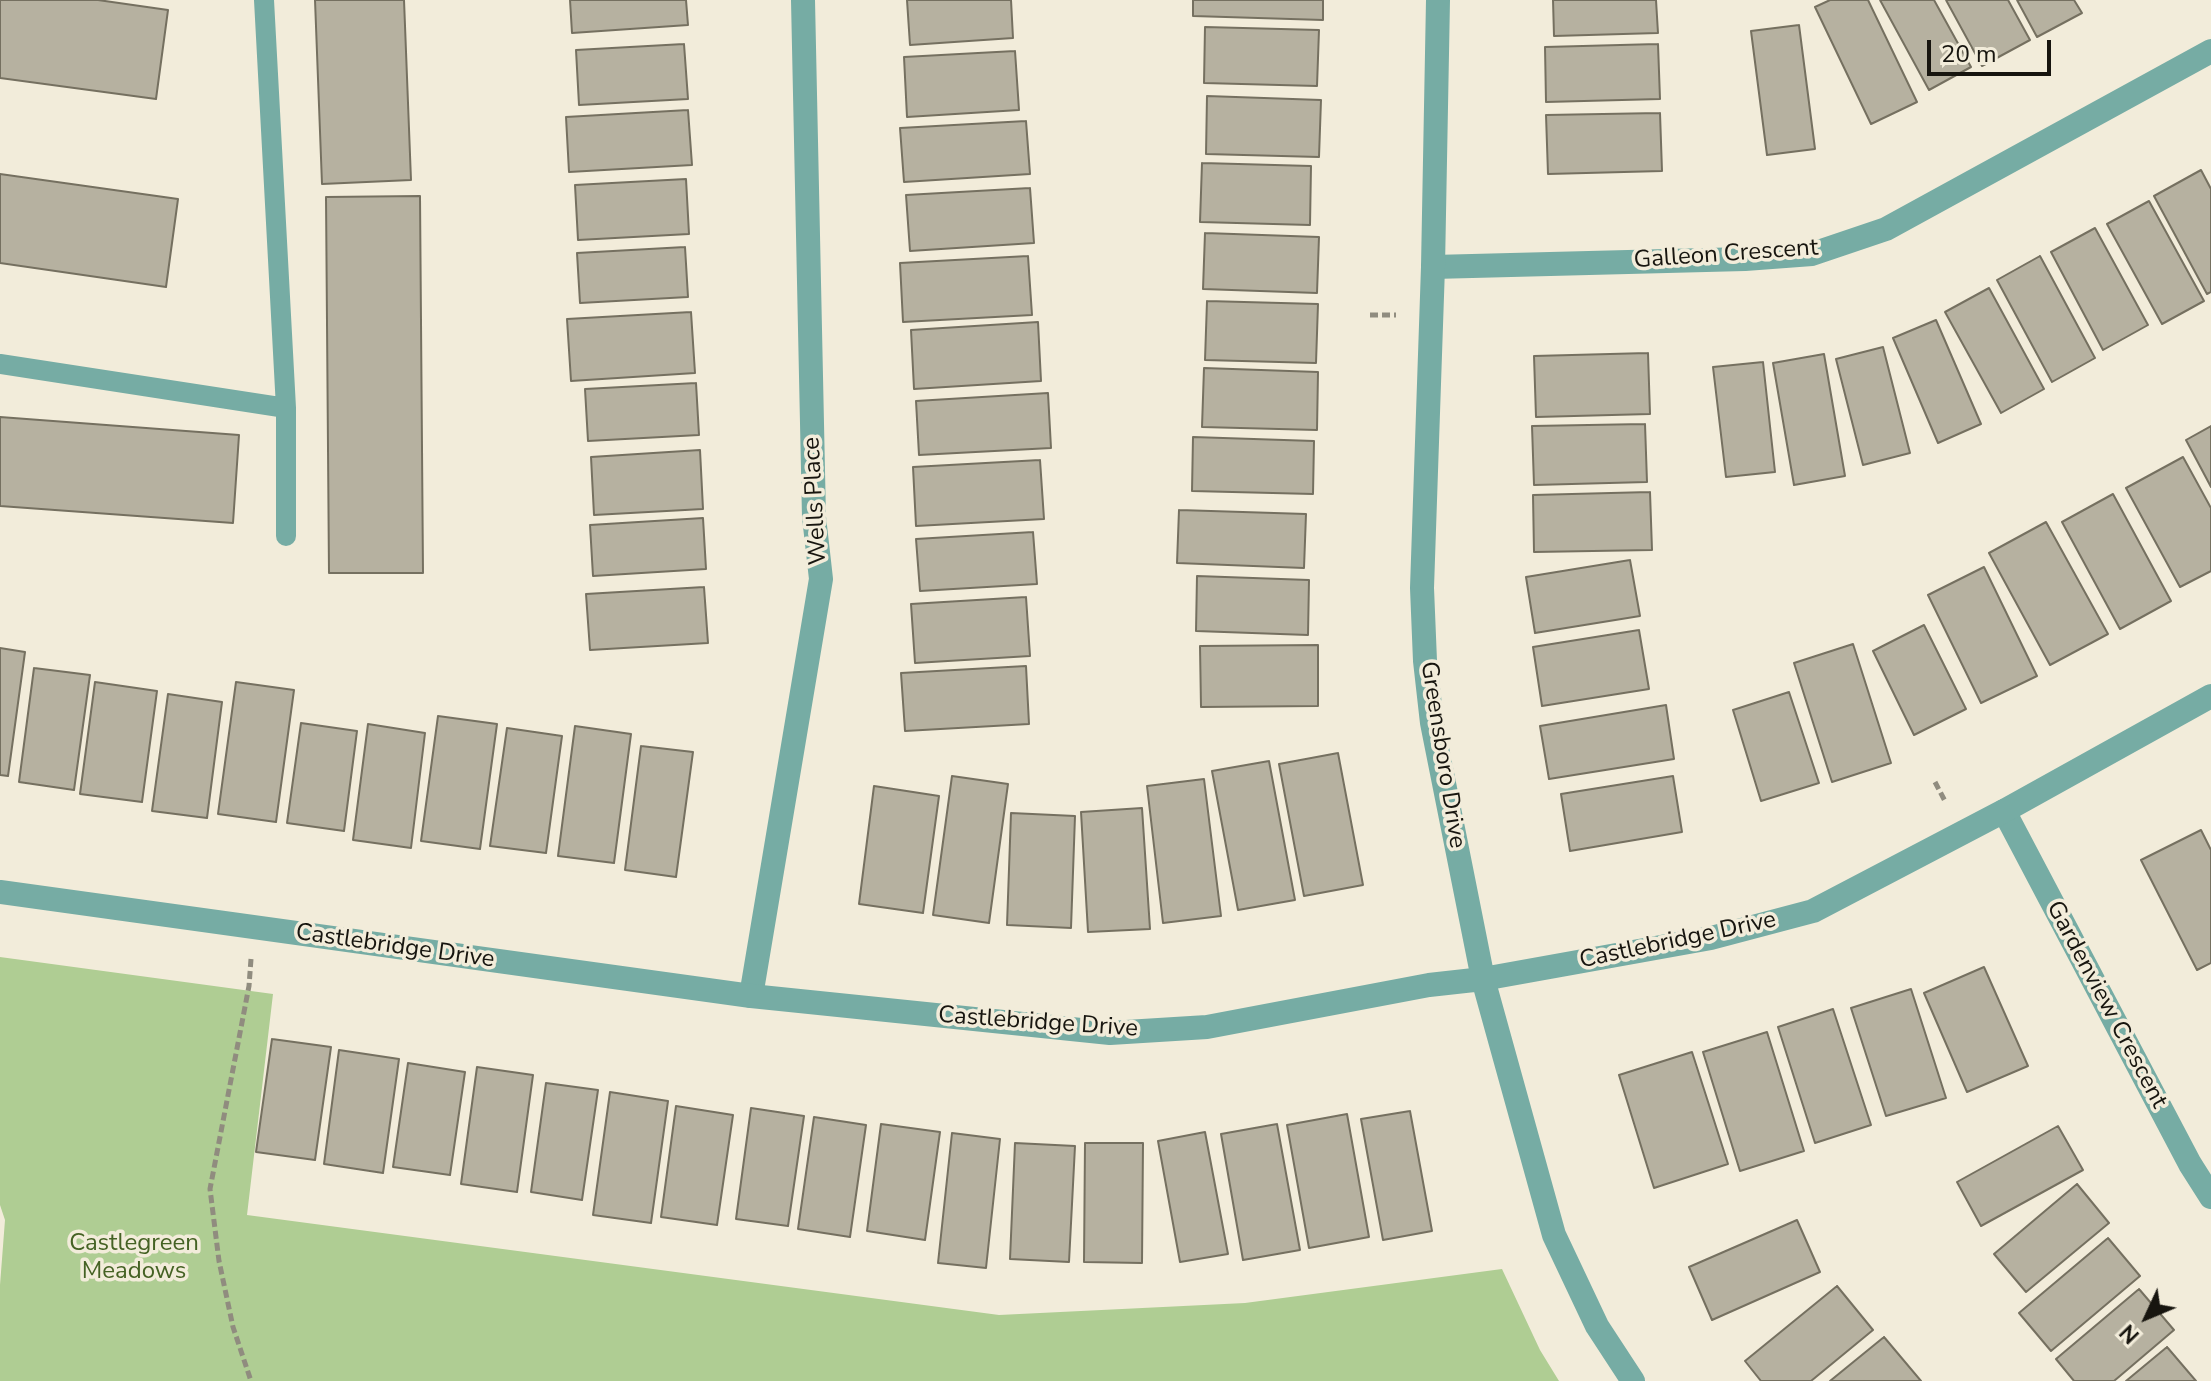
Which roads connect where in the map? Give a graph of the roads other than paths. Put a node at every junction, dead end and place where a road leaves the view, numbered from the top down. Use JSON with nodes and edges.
{"nodes":[{"id":1,"x":264,"y":0,"type":"edge"},
{"id":2,"x":803,"y":0,"type":"edge"},
{"id":3,"x":1438,"y":0,"type":"edge"},
{"id":4,"x":2211,"y":51,"type":"edge"},
{"id":5,"x":1433,"y":267,"type":"junction"},
{"id":6,"x":0,"y":364,"type":"edge"},
{"id":7,"x":286,"y":408,"type":"junction"},
{"id":8,"x":286,"y":536,"type":"dead end"},
{"id":9,"x":2211,"y":696,"type":"edge"},
{"id":10,"x":2004,"y":811,"type":"junction"},
{"id":11,"x":0,"y":892,"type":"edge"},
{"id":12,"x":1483,"y":979,"type":"junction"},
{"id":13,"x":751,"y":996,"type":"junction"},
{"id":14,"x":2211,"y":1197,"type":"edge"},
{"id":15,"x":1633,"y":1381,"type":"edge"}],
"edges":[{"from":1,"to":7,"type":"lane"},
{"from":2,"to":13,"type":"street","name":"Wells Place"},
{"from":3,"to":5,"type":"street","name":"Greensboro Drive"},
{"from":4,"to":5,"type":"street","name":"Galleon Crescent"},
{"from":5,"to":12,"type":"street","name":"Greensboro Drive"},
{"from":6,"to":7,"type":"lane"},
{"from":7,"to":8,"type":"lane"},
{"from":9,"to":10,"type":"street","name":"Castlebridge Drive"},
{"from":10,"to":12,"type":"street","name":"Castlebridge Drive"},
{"from":10,"to":14,"type":"street","name":"Gardenview Crescent"},
{"from":11,"to":13,"type":"street","name":"Castlebridge Drive"},
{"from":12,"to":13,"type":"street","name":"Castlebridge Drive"},
{"from":12,"to":15,"type":"street","name":"Greensboro Drive"}]}
